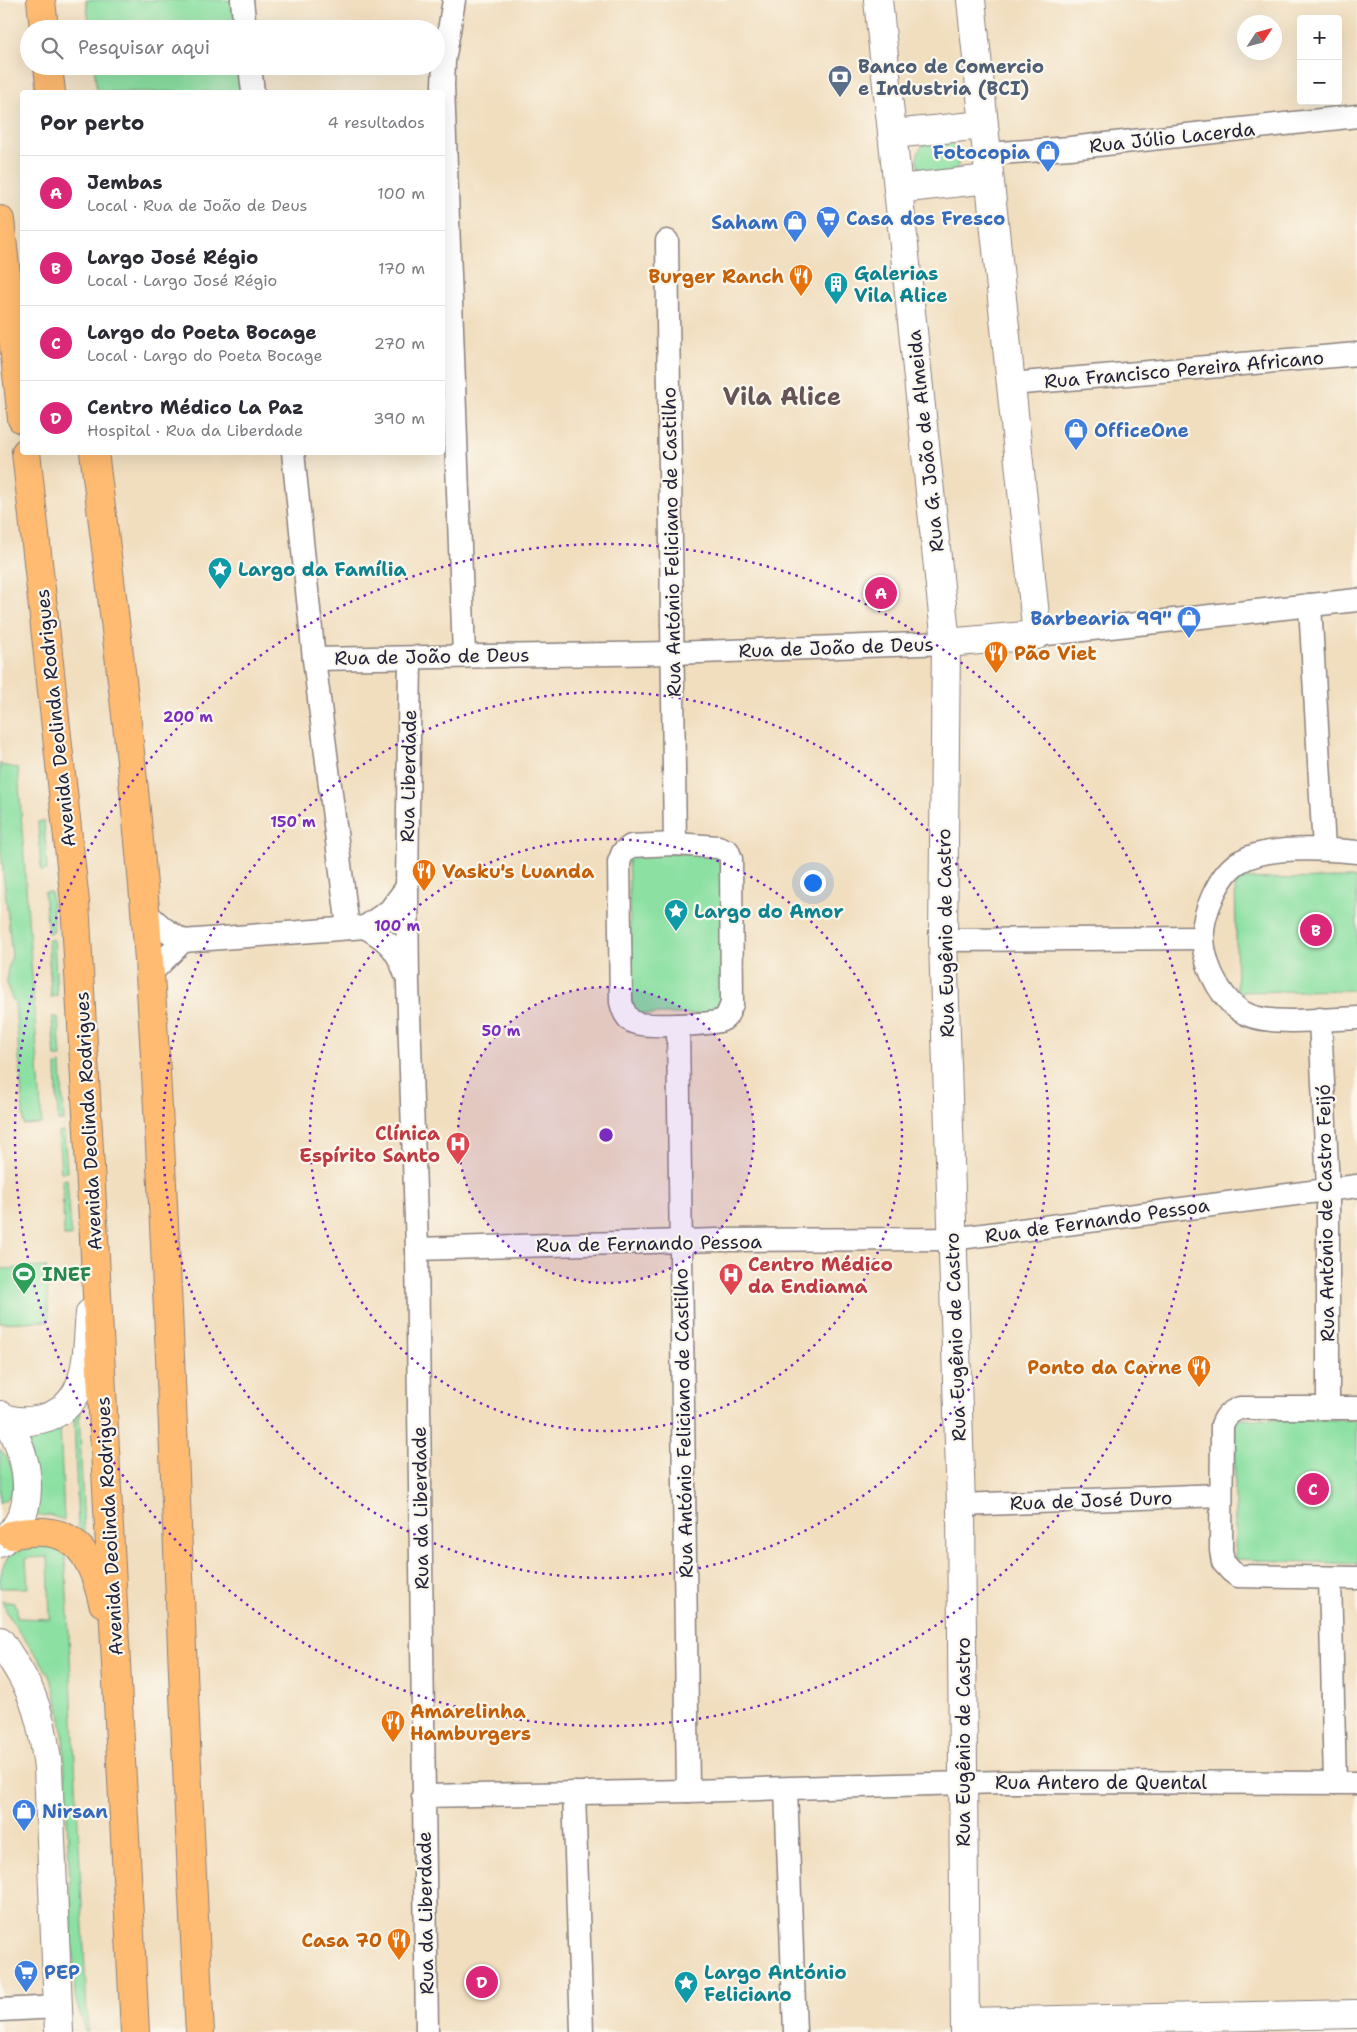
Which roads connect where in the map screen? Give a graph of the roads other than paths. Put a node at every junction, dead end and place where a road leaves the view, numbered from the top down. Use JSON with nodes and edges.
{"nodes":[{"id":1,"x":41,"y":0,"type":"edge"},
{"id":2,"x":242,"y":0,"type":"edge"},
{"id":3,"x":878,"y":0,"type":"edge"},
{"id":4,"x":971,"y":0,"type":"edge"},
{"id":5,"x":454,"y":3,"type":"edge"},
{"id":6,"x":43,"y":20,"type":"edge"},
{"id":7,"x":244,"y":20,"type":"edge"},
{"id":8,"x":445,"y":56,"type":"edge"},
{"id":9,"x":49,"y":75,"type":"edge"},
{"id":10,"x":251,"y":75,"type":"edge"},
{"id":11,"x":444,"y":75,"type":"edge"},
{"id":12,"x":52,"y":90,"type":"edge"},
{"id":13,"x":253,"y":90,"type":"edge"},
{"id":14,"x":444,"y":90,"type":"edge"},
{"id":15,"x":1357,"y":116,"type":"edge"},
{"id":16,"x":984,"y":125,"type":"junction"},
{"id":17,"x":892,"y":134,"type":"junction"},
{"id":18,"x":445,"y":166,"type":"edge"},
{"id":19,"x":988,"y":166,"type":"junction"},
{"id":20,"x":898,"y":189,"type":"junction"},
{"id":21,"x":0,"y":220,"type":"edge"},
{"id":22,"x":667,"y":240,"type":"dead end"},
{"id":23,"x":446,"y":247,"type":"edge"},
{"id":24,"x":1357,"y":354,"type":"edge"},
{"id":25,"x":1011,"y":384,"type":"junction"},
{"id":26,"x":20,"y":401,"type":"edge"},
{"id":27,"x":26,"y":455,"type":"edge"},
{"id":28,"x":94,"y":455,"type":"edge"},
{"id":29,"x":293,"y":455,"type":"edge"},
{"id":30,"x":1357,"y":600,"type":"edge"},
{"id":31,"x":1310,"y":605,"type":"junction"},
{"id":32,"x":1037,"y":634,"type":"junction"},
{"id":33,"x":946,"y":643,"type":"junction"},
{"id":34,"x":673,"y":652,"type":"junction"},
{"id":35,"x":464,"y":655,"type":"junction"},
{"id":36,"x":314,"y":658,"type":"junction"},
{"id":37,"x":410,"y":658,"type":"junction"},
{"id":38,"x":675,"y":844,"type":"junction"},
{"id":39,"x":1324,"y":849,"type":"junction"},
{"id":40,"x":1357,"y":852,"type":"edge"},
{"id":41,"x":407,"y":886,"type":"junction"},
{"id":42,"x":144,"y":912,"type":"junction"},
{"id":43,"x":357,"y":928,"type":"junction"},
{"id":44,"x":1203,"y":938,"type":"junction"},
{"id":45,"x":943,"y":940,"type":"junction"},
{"id":46,"x":184,"y":941,"type":"junction"},
{"id":47,"x":150,"y":974,"type":"junction"},
{"id":48,"x":408,"y":984,"type":"junction"},
{"id":49,"x":1357,"y":1018,"type":"edge"},
{"id":50,"x":1320,"y":1020,"type":"junction"},
{"id":51,"x":678,"y":1025,"type":"junction"},
{"id":52,"x":1357,"y":1186,"type":"edge"},
{"id":53,"x":1328,"y":1190,"type":"junction"},
{"id":54,"x":952,"y":1240,"type":"junction"},
{"id":55,"x":681,"y":1242,"type":"junction"},
{"id":56,"x":417,"y":1249,"type":"junction"},
{"id":57,"x":96,"y":1256,"type":"junction"},
{"id":58,"x":1328,"y":1407,"type":"junction"},
{"id":59,"x":1357,"y":1408,"type":"edge"},
{"id":60,"x":2,"y":1417,"type":"edge"},
{"id":61,"x":1221,"y":1495,"type":"junction"},
{"id":62,"x":961,"y":1505,"type":"junction"},
{"id":63,"x":4,"y":1538,"type":"edge"},
{"id":64,"x":1330,"y":1578,"type":"junction"},
{"id":65,"x":1357,"y":1578,"type":"edge"},
{"id":66,"x":0,"y":1641,"type":"edge"},
{"id":67,"x":116,"y":1654,"type":"junction"},
{"id":68,"x":963,"y":1783,"type":"junction"},
{"id":69,"x":1346,"y":1783,"type":"edge"},
{"id":70,"x":786,"y":1788,"type":"junction"},
{"id":71,"x":688,"y":1791,"type":"junction"},
{"id":72,"x":574,"y":1793,"type":"junction"},
{"id":73,"x":423,"y":1796,"type":"junction"},
{"id":74,"x":0,"y":2010,"type":"edge"},
{"id":75,"x":1357,"y":2014,"type":"edge"},
{"id":76,"x":59,"y":2020,"type":"edge"},
{"id":77,"x":965,"y":2027,"type":"edge"},
{"id":78,"x":135,"y":2032,"type":"edge"},
{"id":79,"x":200,"y":2032,"type":"edge"},
{"id":80,"x":427,"y":2032,"type":"edge"},
{"id":81,"x":582,"y":2032,"type":"edge"},
{"id":82,"x":795,"y":2032,"type":"edge"}],
"edges":[{"from":1,"to":6,"type":"highway"},
{"from":2,"to":7,"type":"street"},
{"from":3,"to":17,"type":"street","name":"Rua G. João de Almeida"},
{"from":4,"to":16,"type":"street"},
{"from":5,"to":8,"type":"street"},
{"from":9,"to":12,"type":"highway"},
{"from":10,"to":13,"type":"street"},
{"from":11,"to":14,"type":"street"},
{"from":15,"to":19,"type":"street","name":"Rua Júlio Lacerda"},
{"from":16,"to":17,"type":"street"},
{"from":16,"to":19,"type":"street"},
{"from":17,"to":20,"type":"street","name":"Rua G. João de Almeida"},
{"from":18,"to":23,"type":"street"},
{"from":19,"to":20,"type":"street"},
{"from":19,"to":25,"type":"street"},
{"from":20,"to":33,"type":"street","name":"Rua G. João de Almeida"},
{"from":21,"to":26,"type":"highway"},
{"from":22,"to":34,"type":"street","name":"Rua António Feliciano de Castilho"},
{"from":23,"to":35,"type":"street"},
{"from":24,"to":25,"type":"street","name":"Rua Francisco Pereira Africano"},
{"from":25,"to":32,"type":"street"},
{"from":27,"to":57,"type":"highway","name":"Avenida Deolinda Rodrigues"},
{"from":28,"to":42,"type":"highway"},
{"from":29,"to":36,"type":"street"},
{"from":30,"to":31,"type":"street","name":"Rua de João de Deus"},
{"from":31,"to":32,"type":"street","name":"Rua de João de Deus"},
{"from":31,"to":39,"type":"street"},
{"from":32,"to":33,"type":"street","name":"Rua de João de Deus"},
{"from":33,"to":34,"type":"street","name":"Rua de João de Deus"},
{"from":33,"to":45,"type":"street","name":"Rua Eugênio de Castro"},
{"from":34,"to":35,"type":"street","name":"Rua de João de Deus"},
{"from":34,"to":38,"type":"street","name":"Rua António Feliciano de Castilho"},
{"from":35,"to":37,"type":"street","name":"Rua de João de Deus"},
{"from":36,"to":37,"type":"street","name":"Rua de João de Deus"},
{"from":36,"to":43,"type":"street"},
{"from":37,"to":41,"type":"street","name":"Rua Liberdade"},
{"from":38,"to":51,"type":"street"},
{"from":38,"to":51,"type":"street"},
{"from":39,"to":40,"type":"street"},
{"from":39,"to":44,"type":"street"},
{"from":41,"to":43,"type":"street"},
{"from":41,"to":48,"type":"street","name":"Rua Liberdade"},
{"from":42,"to":46,"type":"street"},
{"from":42,"to":47,"type":"highway"},
{"from":43,"to":46,"type":"street"},
{"from":43,"to":48,"type":"street"},
{"from":44,"to":45,"type":"street"},
{"from":44,"to":50,"type":"street"},
{"from":45,"to":54,"type":"street","name":"Rua Eugênio de Castro"},
{"from":46,"to":47,"type":"street"},
{"from":47,"to":79,"type":"highway"},
{"from":48,"to":56,"type":"street","name":"Rua da Liberdade"},
{"from":49,"to":50,"type":"street"},
{"from":50,"to":53,"type":"street","name":"Rua António de Castro Feijó"},
{"from":51,"to":55,"type":"street","name":"Rua António Feliciano de Castilho"},
{"from":52,"to":53,"type":"street","name":"Rua de Fernando Pessoa"},
{"from":53,"to":54,"type":"street","name":"Rua de Fernando Pessoa"},
{"from":53,"to":58,"type":"street","name":"Rua António de Castro Feijó"},
{"from":54,"to":55,"type":"street","name":"Rua de Fernando Pessoa"},
{"from":54,"to":62,"type":"street","name":"Rua Eugênio de Castro"},
{"from":55,"to":56,"type":"street","name":"Rua de Fernando Pessoa"},
{"from":55,"to":71,"type":"street","name":"Rua António Feliciano de Castilho"},
{"from":56,"to":73,"type":"street","name":"Rua da Liberdade"},
{"from":57,"to":60,"type":"street"},
{"from":57,"to":67,"type":"highway","name":"Avenida Deolinda Rodrigues"},
{"from":58,"to":59,"type":"street"},
{"from":58,"to":61,"type":"street"},
{"from":60,"to":63,"type":"street"},
{"from":61,"to":62,"type":"street","name":"Rua de José Duro"},
{"from":61,"to":64,"type":"street"},
{"from":62,"to":68,"type":"street","name":"Rua Eugênio de Castro"},
{"from":63,"to":67,"type":"highway"},
{"from":64,"to":65,"type":"street"},
{"from":64,"to":69,"type":"street"},
{"from":66,"to":76,"type":"street"},
{"from":67,"to":78,"type":"highway","name":"Avenida Deolinda Rodrigues"},
{"from":68,"to":69,"type":"street","name":"Rua Antero de Quental"},
{"from":68,"to":70,"type":"street","name":"Rua Antero de Quental"},
{"from":68,"to":77,"type":"street","name":"Rua Eugênio de Castro"},
{"from":70,"to":71,"type":"street","name":"Rua Antero de Quental"},
{"from":70,"to":82,"type":"street"},
{"from":71,"to":72,"type":"street","name":"Rua Antero de Quental"},
{"from":72,"to":73,"type":"street","name":"Rua Antero de Quental"},
{"from":72,"to":81,"type":"street"},
{"from":73,"to":80,"type":"street","name":"Rua da Liberdade"},
{"from":74,"to":76,"type":"street"},
{"from":75,"to":77,"type":"street"}]}
